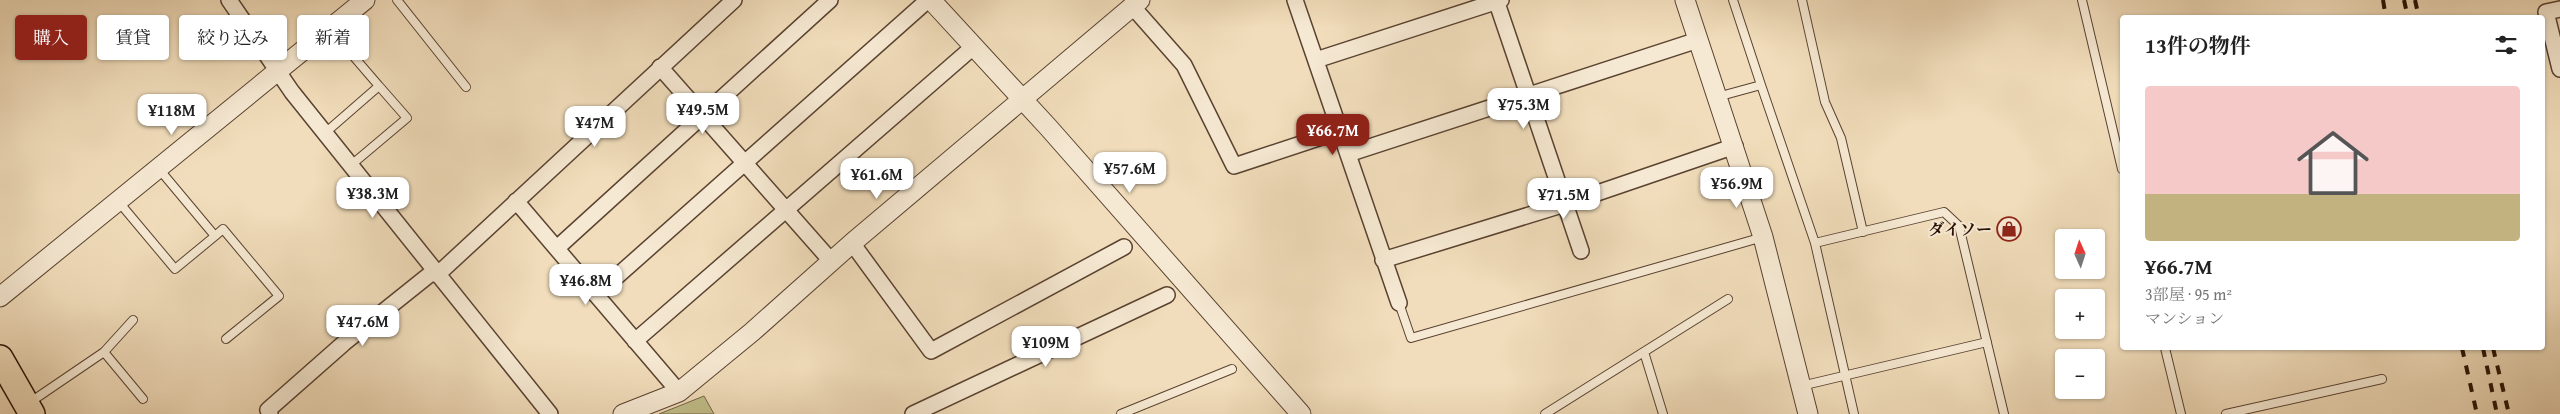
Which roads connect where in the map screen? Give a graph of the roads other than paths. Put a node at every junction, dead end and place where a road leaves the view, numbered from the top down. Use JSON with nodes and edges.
{"nodes":[{"id":1,"x":229,"y":0,"type":"edge"},
{"id":2,"x":364,"y":0,"type":"edge"},
{"id":3,"x":397,"y":0,"type":"edge"},
{"id":4,"x":734,"y":0,"type":"edge"},
{"id":5,"x":830,"y":0,"type":"edge"},
{"id":6,"x":929,"y":0,"type":"edge"},
{"id":7,"x":1295,"y":0,"type":"edge"},
{"id":8,"x":1498,"y":0,"type":"edge"},
{"id":9,"x":1685,"y":0,"type":"edge"},
{"id":10,"x":1733,"y":0,"type":"edge"},
{"id":11,"x":1802,"y":0,"type":"edge"},
{"id":12,"x":2082,"y":0,"type":"edge"},
{"id":13,"x":1136,"y":3,"type":"edge"},
{"id":14,"x":2560,"y":9,"type":"edge"},
{"id":15,"x":346,"y":15,"type":"edge"},
{"id":16,"x":1698,"y":40,"type":"junction"},
{"id":17,"x":972,"y":48,"type":"junction"},
{"id":18,"x":297,"y":55,"type":"edge"},
{"id":19,"x":357,"y":60,"type":"edge"},
{"id":20,"x":1316,"y":60,"type":"junction"},
{"id":21,"x":660,"y":67,"type":"junction"},
{"id":22,"x":2560,"y":69,"type":"edge"},
{"id":23,"x":279,"y":70,"type":"junction"},
{"id":24,"x":1761,"y":85,"type":"junction"},
{"id":25,"x":379,"y":86,"type":"junction"},
{"id":26,"x":466,"y":87,"type":"dead end"},
{"id":27,"x":1528,"y":95,"type":"junction"},
{"id":28,"x":1717,"y":97,"type":"junction"},
{"id":29,"x":1022,"y":101,"type":"junction"},
{"id":30,"x":702,"y":115,"type":"junction"},
{"id":31,"x":1340,"y":131,"type":"junction"},
{"id":32,"x":325,"y":133,"type":"junction"},
{"id":33,"x":1735,"y":146,"type":"junction"},
{"id":34,"x":1348,"y":154,"type":"junction"},
{"id":35,"x":2120,"y":161,"type":"edge"},
{"id":36,"x":744,"y":162,"type":"junction"},
{"id":37,"x":350,"y":166,"type":"junction"},
{"id":38,"x":158,"y":168,"type":"junction"},
{"id":39,"x":118,"y":201,"type":"junction"},
{"id":40,"x":516,"y":201,"type":"junction"},
{"id":41,"x":1565,"y":204,"type":"junction"},
{"id":42,"x":786,"y":210,"type":"junction"},
{"id":43,"x":1863,"y":232,"type":"junction"},
{"id":44,"x":215,"y":236,"type":"junction"},
{"id":45,"x":1764,"y":237,"type":"junction"},
{"id":46,"x":852,"y":243,"type":"junction"},
{"id":47,"x":1815,"y":244,"type":"junction"},
{"id":48,"x":557,"y":248,"type":"junction"},
{"id":49,"x":1124,"y":248,"type":"dead end"},
{"id":50,"x":1581,"y":251,"type":"dead end"},
{"id":51,"x":1383,"y":260,"type":"junction"},
{"id":52,"x":832,"y":262,"type":"junction"},
{"id":53,"x":436,"y":273,"type":"junction"},
{"id":54,"x":596,"y":294,"type":"junction"},
{"id":55,"x":1167,"y":295,"type":"dead end"},
{"id":56,"x":0,"y":297,"type":"edge"},
{"id":57,"x":1728,"y":299,"type":"dead end"},
{"id":58,"x":1398,"y":303,"type":"joint"},
{"id":59,"x":132,"y":320,"type":"dead end"},
{"id":60,"x":226,"y":339,"type":"dead end"},
{"id":61,"x":635,"y":341,"type":"junction"},
{"id":62,"x":1987,"y":342,"type":"junction"},
{"id":63,"x":2165,"y":350,"type":"edge"},
{"id":64,"x":104,"y":352,"type":"junction"},
{"id":65,"x":1644,"y":352,"type":"junction"},
{"id":66,"x":0,"y":358,"type":"edge"},
{"id":67,"x":1232,"y":369,"type":"dead end"},
{"id":68,"x":1845,"y":376,"type":"junction"},
{"id":69,"x":2382,"y":379,"type":"dead end"},
{"id":70,"x":1801,"y":386,"type":"junction"},
{"id":71,"x":679,"y":392,"type":"junction"},
{"id":72,"x":144,"y":399,"type":"dead end"},
{"id":73,"x":29,"y":409,"type":"edge"},
{"id":74,"x":270,"y":414,"type":"edge"},
{"id":75,"x":550,"y":414,"type":"edge"},
{"id":76,"x":623,"y":414,"type":"edge"},
{"id":77,"x":913,"y":414,"type":"edge"},
{"id":78,"x":1121,"y":414,"type":"edge"},
{"id":79,"x":1300,"y":414,"type":"edge"},
{"id":80,"x":1545,"y":414,"type":"edge"},
{"id":81,"x":1663,"y":414,"type":"edge"},
{"id":82,"x":1808,"y":414,"type":"edge"},
{"id":83,"x":1854,"y":414,"type":"edge"},
{"id":84,"x":2004,"y":414,"type":"edge"},
{"id":85,"x":2181,"y":414,"type":"edge"},
{"id":86,"x":2226,"y":414,"type":"edge"}],
"edges":[{"from":1,"to":23,"type":"street"},
{"from":2,"to":15,"type":"street"},
{"from":3,"to":26,"type":"lane"},
{"from":4,"to":21,"type":"street"},
{"from":5,"to":30,"type":"street"},
{"from":6,"to":17,"type":"street"},
{"from":6,"to":36,"type":"street"},
{"from":7,"to":20,"type":"street"},
{"from":8,"to":20,"type":"street"},
{"from":8,"to":27,"type":"street"},
{"from":9,"to":16,"type":"street"},
{"from":10,"to":24,"type":"lane"},
{"from":11,"to":43,"type":"lane"},
{"from":12,"to":35,"type":"lane"},
{"from":13,"to":29,"type":"street"},
{"from":13,"to":31,"type":"street"},
{"from":14,"to":22,"type":"street"},
{"from":16,"to":27,"type":"street"},
{"from":16,"to":28,"type":"street"},
{"from":17,"to":29,"type":"street"},
{"from":17,"to":42,"type":"street"},
{"from":18,"to":23,"type":"street"},
{"from":19,"to":25,"type":"lane"},
{"from":20,"to":31,"type":"street"},
{"from":21,"to":30,"type":"street"},
{"from":21,"to":40,"type":"street"},
{"from":23,"to":32,"type":"street"},
{"from":23,"to":38,"type":"street"},
{"from":24,"to":28,"type":"lane"},
{"from":24,"to":47,"type":"lane"},
{"from":25,"to":32,"type":"lane"},
{"from":25,"to":37,"type":"lane"},
{"from":27,"to":34,"type":"street"},
{"from":27,"to":41,"type":"street"},
{"from":28,"to":33,"type":"street"},
{"from":29,"to":46,"type":"street"},
{"from":29,"to":79,"type":"street"},
{"from":30,"to":36,"type":"street"},
{"from":30,"to":48,"type":"street"},
{"from":31,"to":34,"type":"street"},
{"from":32,"to":37,"type":"street"},
{"from":33,"to":41,"type":"street"},
{"from":33,"to":45,"type":"street"},
{"from":34,"to":51,"type":"street"},
{"from":36,"to":42,"type":"street"},
{"from":36,"to":54,"type":"street"},
{"from":37,"to":53,"type":"street"},
{"from":38,"to":39,"type":"street"},
{"from":38,"to":44,"type":"lane"},
{"from":39,"to":44,"type":"lane"},
{"from":39,"to":56,"type":"street"},
{"from":40,"to":48,"type":"street"},
{"from":40,"to":53,"type":"street"},
{"from":41,"to":50,"type":"street"},
{"from":41,"to":51,"type":"street"},
{"from":42,"to":52,"type":"street"},
{"from":42,"to":61,"type":"street"},
{"from":43,"to":47,"type":"lane"},
{"from":43,"to":62,"type":"lane"},
{"from":44,"to":60,"type":"lane"},
{"from":45,"to":58,"type":"lane"},
{"from":45,"to":70,"type":"street"},
{"from":46,"to":49,"type":"street"},
{"from":46,"to":52,"type":"street"},
{"from":47,"to":68,"type":"lane"},
{"from":48,"to":54,"type":"street"},
{"from":51,"to":58,"type":"street"},
{"from":52,"to":71,"type":"street"},
{"from":53,"to":74,"type":"street"},
{"from":53,"to":75,"type":"street"},
{"from":54,"to":61,"type":"street"},
{"from":55,"to":77,"type":"street"},
{"from":57,"to":65,"type":"lane"},
{"from":59,"to":64,"type":"lane"},
{"from":61,"to":71,"type":"street"},
{"from":62,"to":68,"type":"lane"},
{"from":62,"to":84,"type":"lane"},
{"from":63,"to":85,"type":"lane"},
{"from":64,"to":72,"type":"lane"},
{"from":64,"to":73,"type":"lane"},
{"from":65,"to":80,"type":"lane"},
{"from":65,"to":81,"type":"lane"},
{"from":66,"to":73,"type":"highway"},
{"from":67,"to":78,"type":"lane"},
{"from":68,"to":70,"type":"lane"},
{"from":68,"to":83,"type":"lane"},
{"from":69,"to":86,"type":"lane"},
{"from":70,"to":82,"type":"street"},
{"from":71,"to":76,"type":"street"}]}
